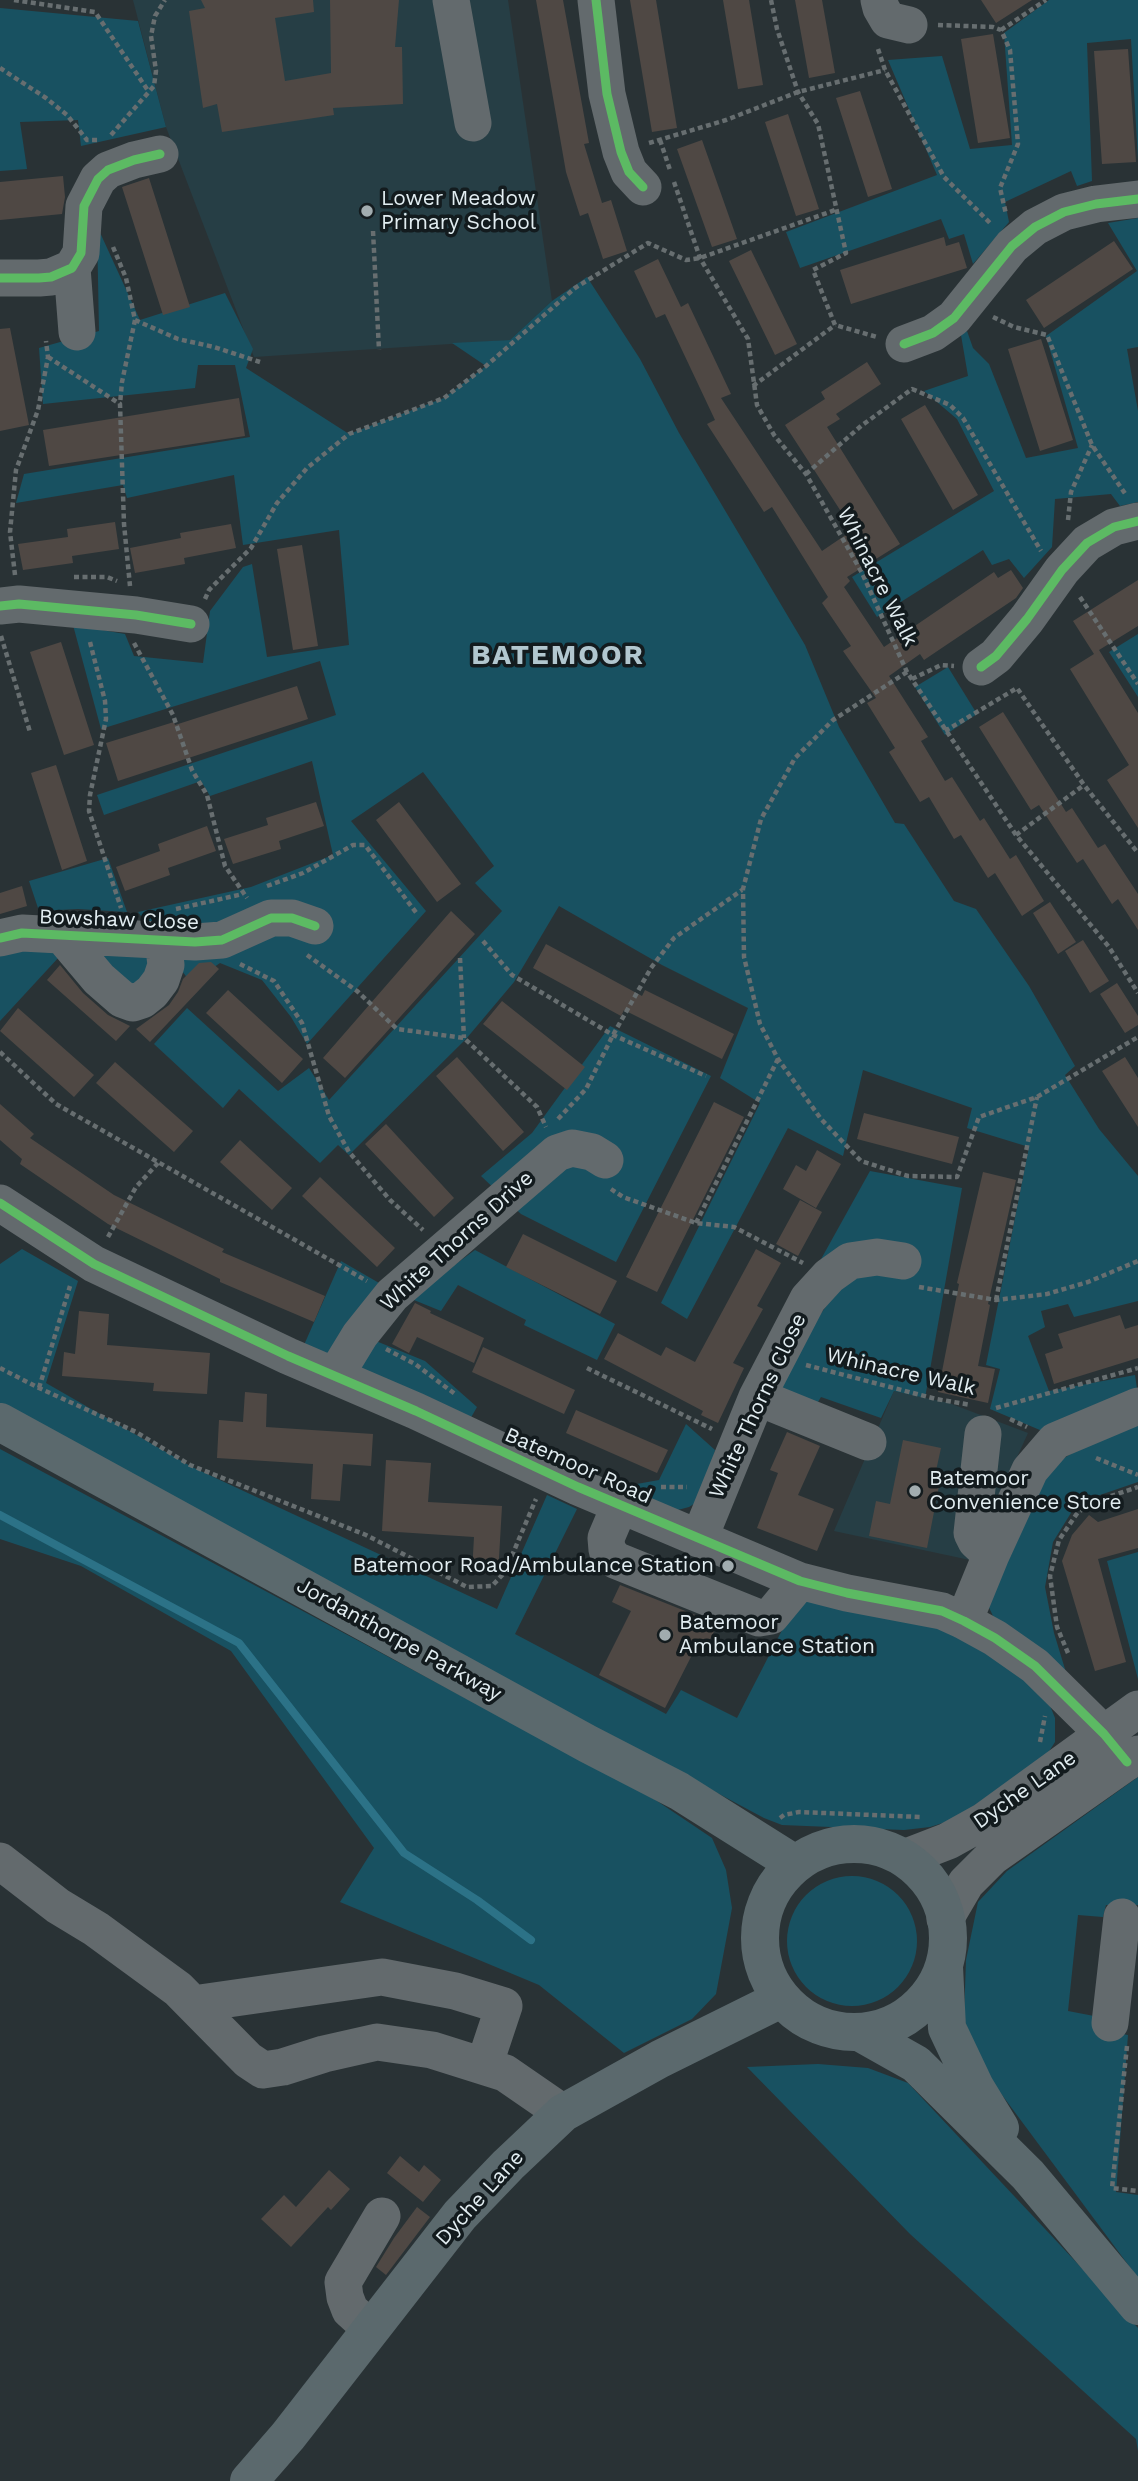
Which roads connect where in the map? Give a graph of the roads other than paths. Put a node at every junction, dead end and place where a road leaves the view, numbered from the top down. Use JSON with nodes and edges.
{"nodes":[{"id":1,"x":451,"y":0,"type":"edge"},
{"id":2,"x":596,"y":0,"type":"edge"},
{"id":3,"x":473,"y":124,"type":"dead end"},
{"id":4,"x":160,"y":154,"type":"dead end"},
{"id":5,"x":643,"y":187,"type":"dead end"},
{"id":6,"x":1138,"y":199,"type":"edge"},
{"id":7,"x":72,"y":268,"type":"junction"},
{"id":8,"x":0,"y":278,"type":"edge"},
{"id":9,"x":61,"y":331,"type":"road end"},
{"id":10,"x":904,"y":344,"type":"road end"},
{"id":11,"x":1134,"y":511,"type":"edge"},
{"id":12,"x":6,"y":614,"type":"edge"},
{"id":13,"x":191,"y":624,"type":"road end"},
{"id":14,"x":981,"y":667,"type":"dead end"},
{"id":15,"x":315,"y":926,"type":"road end"},
{"id":16,"x":61,"y":934,"type":"junction"},
{"id":17,"x":0,"y":938,"type":"edge"},
{"id":18,"x":179,"y":941,"type":"junction"},
{"id":19,"x":603,"y":1171,"type":"road end"},
{"id":20,"x":0,"y":1203,"type":"edge"},
{"id":21,"x":903,"y":1261,"type":"road end"},
{"id":22,"x":335,"y":1376,"type":"junction"},
{"id":23,"x":757,"y":1397,"type":"junction"},
{"id":24,"x":1138,"y":1406,"type":"edge"},
{"id":25,"x":984,"y":1416,"type":"road end"},
{"id":26,"x":0,"y":1422,"type":"edge"},
{"id":27,"x":868,"y":1442,"type":"dead end"},
{"id":28,"x":620,"y":1505,"type":"junction"},
{"id":29,"x":699,"y":1539,"type":"junction"},
{"id":30,"x":991,"y":1555,"type":"junction"},
{"id":31,"x":800,"y":1581,"type":"junction"},
{"id":32,"x":964,"y":1621,"type":"junction"},
{"id":33,"x":1138,"y":1709,"type":"edge"},
{"id":34,"x":1104,"y":1734,"type":"junction"},
{"id":35,"x":1133,"y":1758,"type":"edge"},
{"id":36,"x":904,"y":1858,"type":"junction"},
{"id":37,"x":0,"y":1861,"type":"edge"},
{"id":38,"x":794,"y":1864,"type":"junction"},
{"id":39,"x":1122,"y":1917,"type":"dead end"},
{"id":40,"x":945,"y":1919,"type":"junction"},
{"id":41,"x":944,"y":1967,"type":"junction"},
{"id":42,"x":1127,"y":1971,"type":"edge"},
{"id":43,"x":781,"y":1999,"type":"junction"},
{"id":44,"x":193,"y":2004,"type":"junction"},
{"id":45,"x":1110,"y":2022,"type":"road end"},
{"id":46,"x":862,"y":2033,"type":"junction"},
{"id":47,"x":484,"y":2066,"type":"junction"},
{"id":48,"x":563,"y":2113,"type":"junction"},
{"id":49,"x":1028,"y":2175,"type":"junction"},
{"id":50,"x":382,"y":2216,"type":"dead end"},
{"id":51,"x":1138,"y":2306,"type":"edge"},
{"id":52,"x":371,"y":2329,"type":"junction"},
{"id":53,"x":248,"y":2481,"type":"edge"}],
"edges":[{"from":1,"to":3,"type":"street"},
{"from":2,"to":5,"type":"street"},
{"from":4,"to":7,"type":"street"},
{"from":6,"to":10,"type":"street"},
{"from":7,"to":8,"type":"street"},
{"from":7,"to":9,"type":"street"},
{"from":11,"to":14,"type":"street"},
{"from":12,"to":13,"type":"street"},
{"from":15,"to":18,"type":"street","name":"Bowshaw Close"},
{"from":16,"to":17,"type":"street","name":"Bowshaw Close"},
{"from":16,"to":18,"type":"street","name":"Bowshaw Close"},
{"from":16,"to":18,"type":"street"},
{"from":19,"to":22,"type":"street","name":"White Thorns Drive"},
{"from":20,"to":22,"type":"street","name":"Batemoor Road"},
{"from":21,"to":23,"type":"street","name":"White Thorns Close"},
{"from":22,"to":28,"type":"street","name":"Batemoor Road"},
{"from":23,"to":27,"type":"street"},
{"from":23,"to":29,"type":"street","name":"White Thorns Close"},
{"from":24,"to":30,"type":"street"},
{"from":25,"to":30,"type":"street"},
{"from":26,"to":38,"type":"main road","name":"Jordanthorpe Parkway"},
{"from":28,"to":29,"type":"street","name":"Batemoor Road"},
{"from":28,"to":31,"type":"street"},
{"from":29,"to":31,"type":"street","name":"Batemoor Road"},
{"from":30,"to":32,"type":"street"},
{"from":31,"to":32,"type":"street","name":"Batemoor Road"},
{"from":32,"to":34,"type":"street","name":"Batemoor Road"},
{"from":33,"to":34,"type":"street","name":"Dyche Lane"},
{"from":34,"to":35,"type":"street","name":"Batemoor Road"},
{"from":34,"to":36,"type":"street","name":"Dyche Lane"},
{"from":35,"to":40,"type":"street","name":"Dyche Lane"},
{"from":36,"to":38,"type":"main road"},
{"from":36,"to":40,"type":"main road"},
{"from":37,"to":44,"type":"street"},
{"from":38,"to":43,"type":"main road"},
{"from":39,"to":42,"type":"street"},
{"from":40,"to":41,"type":"main road"},
{"from":41,"to":46,"type":"main road"},
{"from":41,"to":49,"type":"main road"},
{"from":42,"to":45,"type":"street"},
{"from":43,"to":46,"type":"main road"},
{"from":43,"to":48,"type":"main road","name":"Dyche Lane"},
{"from":44,"to":47,"type":"street"},
{"from":44,"to":47,"type":"street"},
{"from":46,"to":49,"type":"main road"},
{"from":47,"to":48,"type":"street"},
{"from":48,"to":52,"type":"main road","name":"Dyche Lane"},
{"from":49,"to":51,"type":"main road"},
{"from":50,"to":52,"type":"street"},
{"from":52,"to":53,"type":"main road","name":"Dyche Lane"}]}
